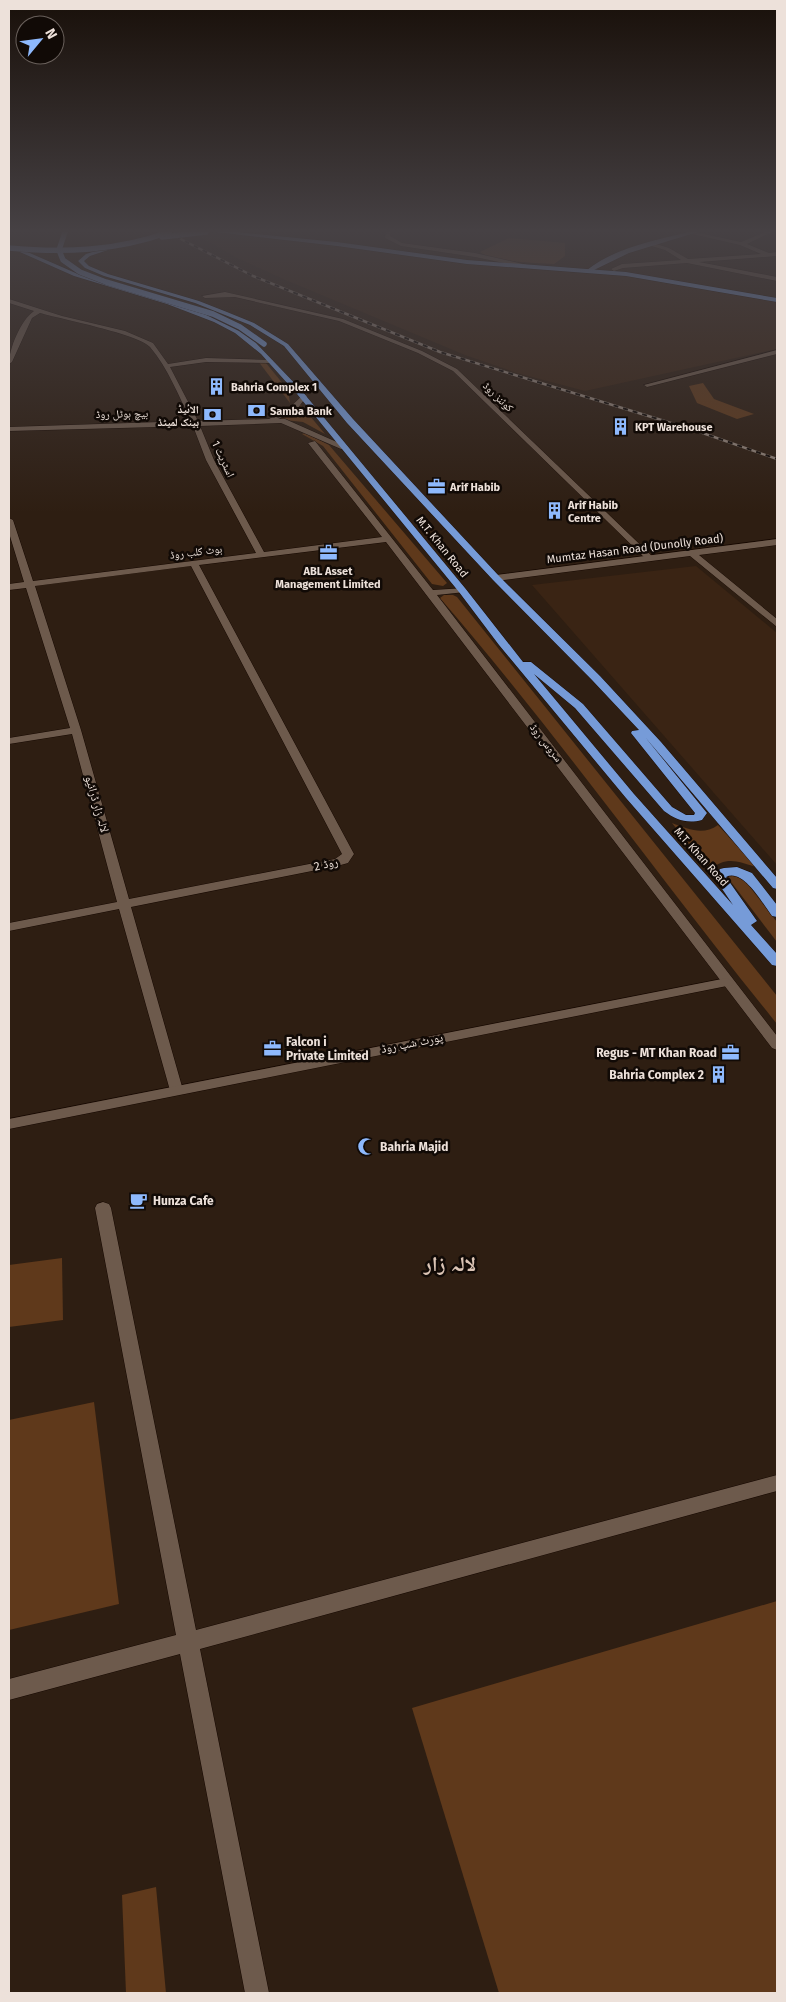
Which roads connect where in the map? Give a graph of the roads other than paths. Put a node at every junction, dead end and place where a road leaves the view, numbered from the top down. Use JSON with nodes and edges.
{"nodes":[{"id":1,"x":25,"y":325,"type":"edge"},
{"id":2,"x":96,"y":325,"type":"edge"},
{"id":3,"x":220,"y":325,"type":"edge"},
{"id":4,"x":235,"y":325,"type":"edge"},
{"id":5,"x":241,"y":325,"type":"edge"},
{"id":6,"x":254,"y":325,"type":"edge"},
{"id":7,"x":354,"y":325,"type":"edge"},
{"id":8,"x":270,"y":345,"type":"junction"},
{"id":9,"x":777,"y":352,"type":"edge"},
{"id":10,"x":283,"y":354,"type":"dead end"},
{"id":11,"x":270,"y":361,"type":"junction"},
{"id":12,"x":9,"y":362,"type":"edge"},
{"id":13,"x":166,"y":366,"type":"junction"},
{"id":14,"x":309,"y":374,"type":"junction"},
{"id":15,"x":647,"y":384,"type":"dead end"},
{"id":16,"x":304,"y":396,"type":"junction"},
{"id":17,"x":266,"y":421,"type":"junction"},
{"id":18,"x":196,"y":424,"type":"junction"},
{"id":19,"x":9,"y":429,"type":"edge"},
{"id":20,"x":312,"y":443,"type":"dead end"},
{"id":21,"x":344,"y":447,"type":"junction"},
{"id":22,"x":9,"y":520,"type":"edge"},
{"id":23,"x":386,"y":539,"type":"junction"},
{"id":24,"x":777,"y":542,"type":"edge"},
{"id":25,"x":694,"y":554,"type":"junction"},
{"id":26,"x":261,"y":555,"type":"junction"},
{"id":27,"x":651,"y":559,"type":"junction"},
{"id":28,"x":194,"y":564,"type":"junction"},
{"id":29,"x":496,"y":578,"type":"junction"},
{"id":30,"x":30,"y":585,"type":"junction"},
{"id":31,"x":9,"y":587,"type":"edge"},
{"id":32,"x":462,"y":590,"type":"junction"},
{"id":33,"x":430,"y":593,"type":"junction"},
{"id":34,"x":777,"y":624,"type":"edge"},
{"id":35,"x":502,"y":643,"type":"junction"},
{"id":36,"x":596,"y":678,"type":"junction"},
{"id":37,"x":76,"y":730,"type":"junction"},
{"id":38,"x":9,"y":741,"type":"edge"},
{"id":39,"x":777,"y":885,"type":"edge"},
{"id":40,"x":126,"y":906,"type":"junction"},
{"id":41,"x":777,"y":913,"type":"edge"},
{"id":42,"x":9,"y":927,"type":"edge"},
{"id":43,"x":777,"y":960,"type":"edge"},
{"id":44,"x":727,"y":982,"type":"junction"},
{"id":45,"x":777,"y":1045,"type":"edge"},
{"id":46,"x":176,"y":1090,"type":"junction"},
{"id":47,"x":9,"y":1124,"type":"edge"},
{"id":48,"x":103,"y":1208,"type":"dead end"},
{"id":49,"x":777,"y":1483,"type":"edge"},
{"id":50,"x":187,"y":1640,"type":"junction"},
{"id":51,"x":9,"y":1690,"type":"edge"},
{"id":52,"x":257,"y":1993,"type":"edge"}],
"edges":[{"from":1,"to":12,"type":"street"},
{"from":2,"to":13,"type":"street","name":"اسٹریٹ 1"},
{"from":3,"to":11,"type":"highway","name":"M.T. Khan Road","bridge":true},
{"from":4,"to":8,"type":"highway","bridge":true},
{"from":5,"to":8,"type":"highway","bridge":true},
{"from":6,"to":14,"type":"highway","name":"M.T. Khan Road","bridge":true},
{"from":7,"to":27,"type":"street","name":"کوئنز روڈ"},
{"from":8,"to":11,"type":"highway"},
{"from":9,"to":15,"type":"street"},
{"from":10,"to":14,"type":"highway"},
{"from":11,"to":13,"type":"street"},
{"from":11,"to":16,"type":"highway","name":"M.T. Khan Road"},
{"from":13,"to":18,"type":"street","name":"اسٹریٹ 1"},
{"from":14,"to":29,"type":"highway","name":"M.T. Khan Road"},
{"from":16,"to":17,"type":"street"},
{"from":16,"to":21,"type":"highway","name":"M.T. Khan Road"},
{"from":17,"to":18,"type":"street","name":"بیچ ہوٹل روڈ"},
{"from":17,"to":21,"type":"street"},
{"from":18,"to":19,"type":"street","name":"بیچ ہوٹل روڈ"},
{"from":18,"to":26,"type":"street","name":"اسٹریٹ 1"},
{"from":20,"to":23,"type":"street","name":"سروس روڈ"},
{"from":21,"to":32,"type":"highway","name":"M.T. Khan Road"},
{"from":22,"to":30,"type":"street","name":"لالہ زار ڈرائیو"},
{"from":23,"to":26,"type":"street","name":"بوٹ کلب روڈ"},
{"from":23,"to":33,"type":"street","name":"سروس روڈ"},
{"from":24,"to":25,"type":"street","name":"Mumtaz Hasan Road (Dunolly Road)"},
{"from":25,"to":27,"type":"street","name":"Mumtaz Hasan Road (Dunolly Road)"},
{"from":25,"to":34,"type":"street"},
{"from":26,"to":28,"type":"street","name":"بوٹ کلب روڈ"},
{"from":27,"to":29,"type":"street","name":"Mumtaz Hasan Road (Dunolly Road)"},
{"from":28,"to":30,"type":"street","name":"بوٹ کلب روڈ"},
{"from":28,"to":40,"type":"street","name":"روڈ 2"},
{"from":29,"to":36,"type":"highway","name":"M.T. Khan Road"},
{"from":30,"to":31,"type":"street","name":"بوٹ کلب روڈ"},
{"from":30,"to":37,"type":"street","name":"لالہ زار ڈرائیو"},
{"from":32,"to":33,"type":"street"},
{"from":32,"to":35,"type":"highway","name":"M.T. Khan Road"},
{"from":33,"to":44,"type":"street","name":"سروس روڈ"},
{"from":35,"to":36,"type":"highway"},
{"from":35,"to":43,"type":"highway","name":"M.T. Khan Road"},
{"from":36,"to":39,"type":"highway","name":"M.T. Khan Road"},
{"from":37,"to":38,"type":"street"},
{"from":37,"to":40,"type":"street","name":"لالہ زار ڈرائیو"},
{"from":40,"to":42,"type":"street","name":"روڈ 2"},
{"from":40,"to":46,"type":"street","name":"لالہ زار ڈرائیو"},
{"from":41,"to":43,"type":"highway"},
{"from":44,"to":45,"type":"street","name":"سروس روڈ"},
{"from":44,"to":46,"type":"street","name":"پورٹ شپ روڈ"},
{"from":46,"to":47,"type":"street","name":"پورٹ شپ روڈ"},
{"from":48,"to":50,"type":"street"},
{"from":49,"to":50,"type":"street"},
{"from":50,"to":51,"type":"street"},
{"from":50,"to":52,"type":"street"}]}
